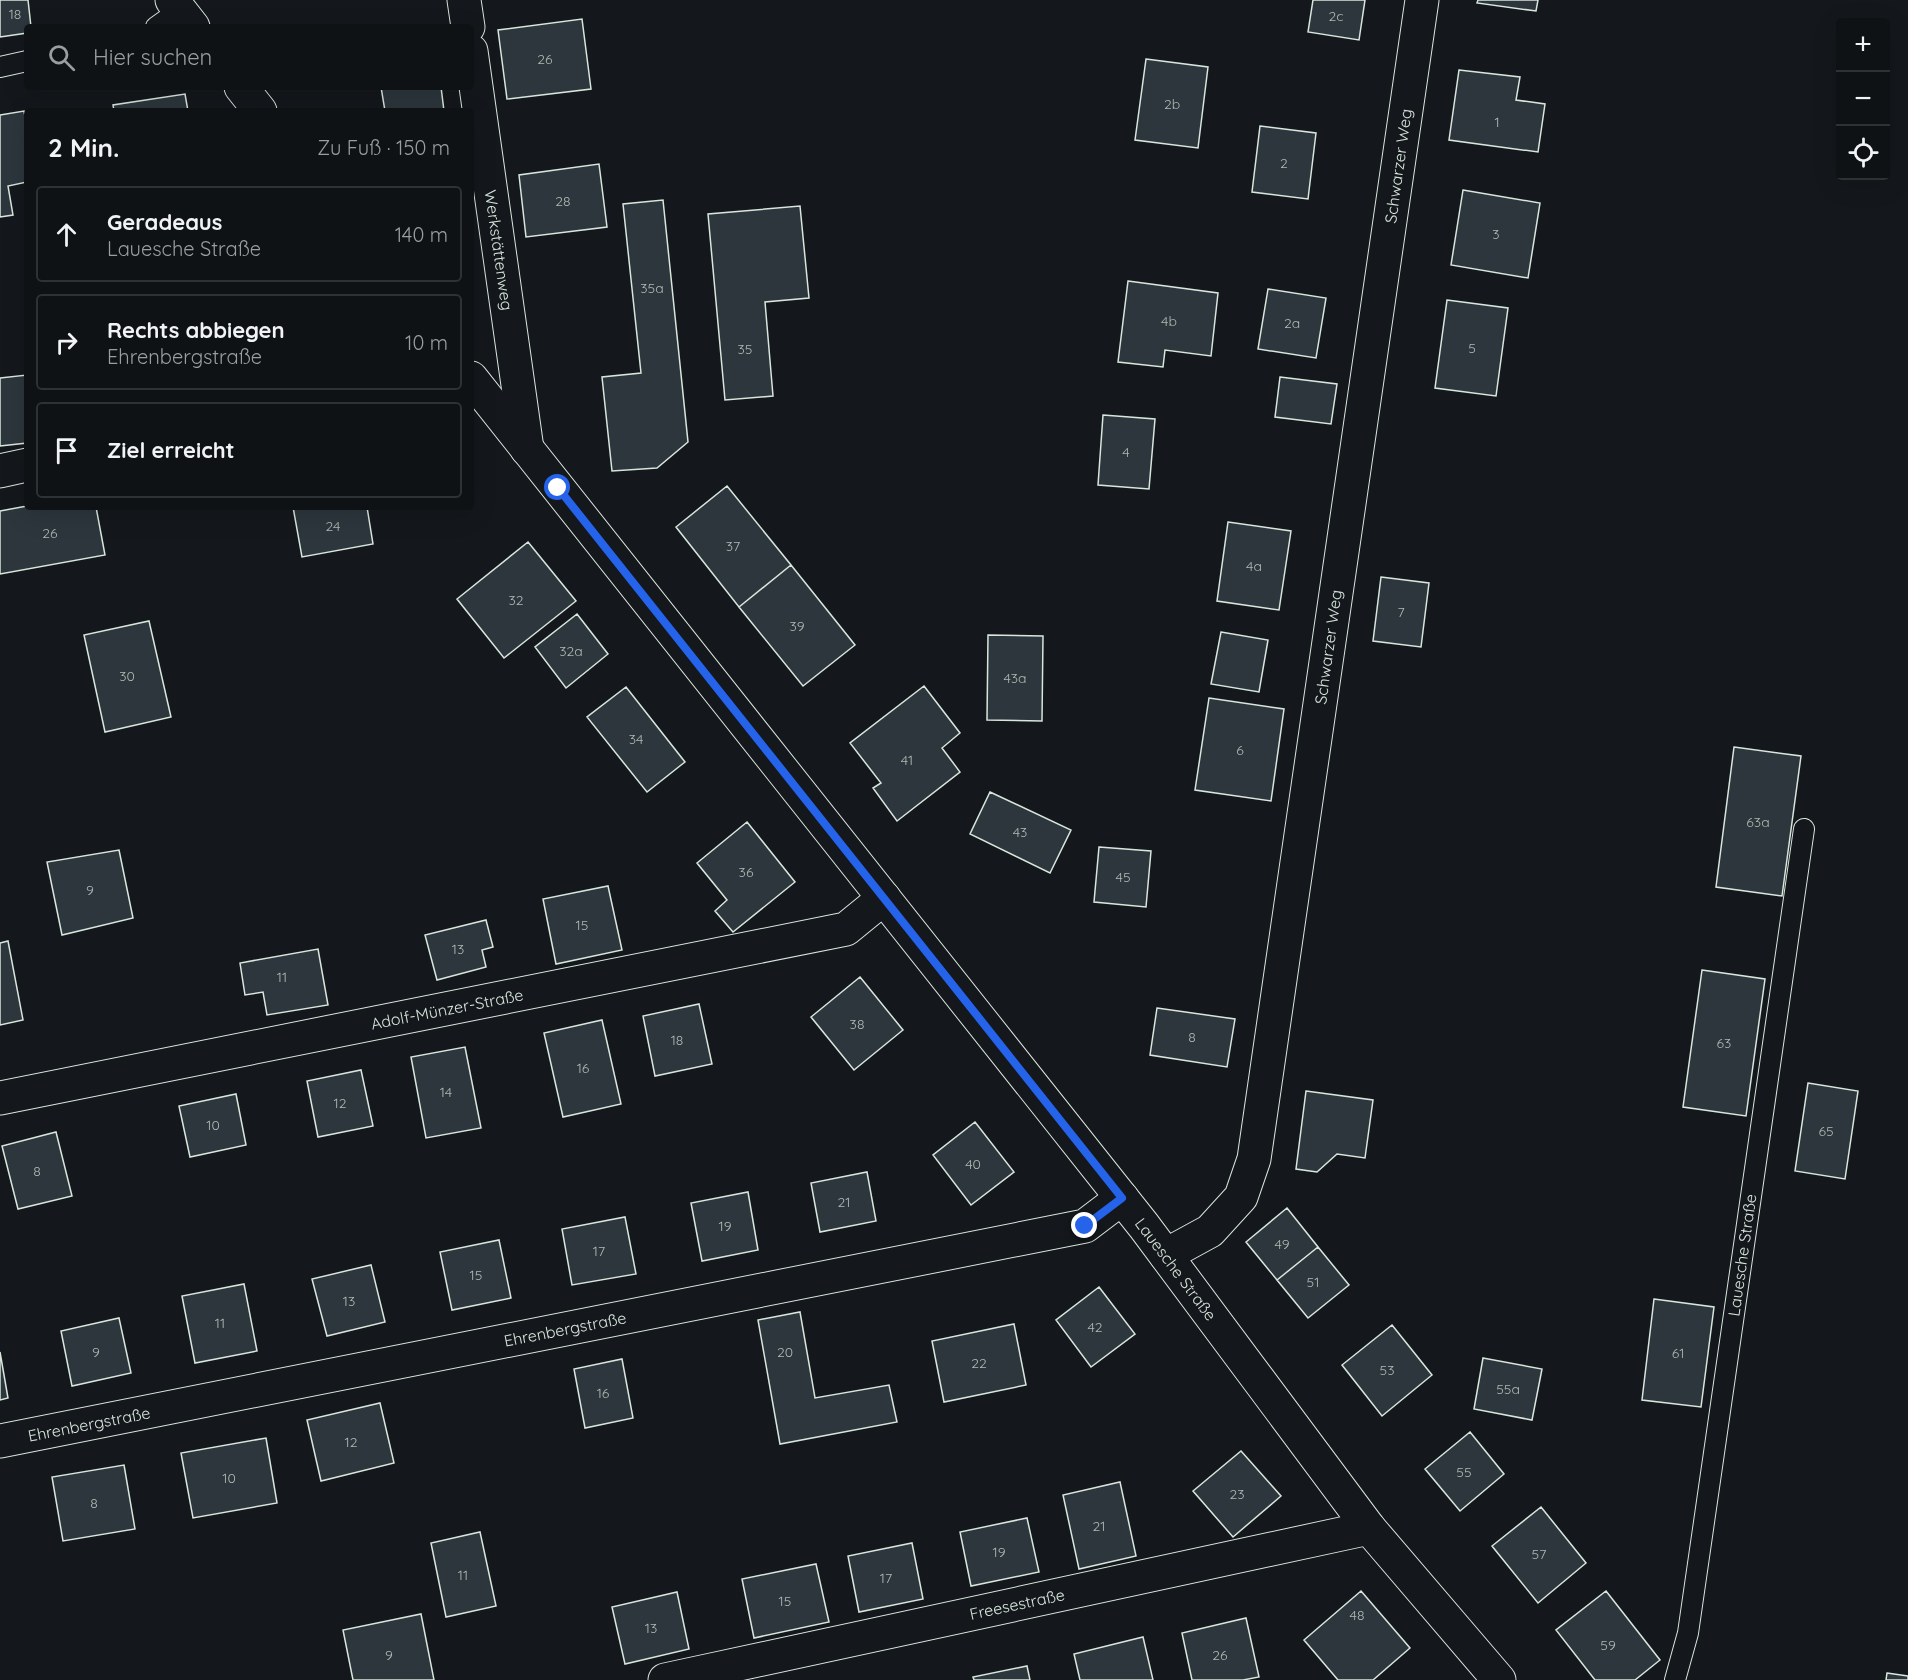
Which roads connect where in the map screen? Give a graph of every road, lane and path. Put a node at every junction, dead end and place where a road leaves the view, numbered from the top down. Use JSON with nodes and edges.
{"nodes":[{"id":1,"x":464,"y":0,"type":"edge"},
{"id":2,"x":1422,"y":0,"type":"edge"},
{"id":3,"x":468,"y":24,"type":"edge"},
{"id":4,"x":24,"y":62,"type":"edge"},
{"id":5,"x":0,"y":67,"type":"edge"},
{"id":6,"x":474,"y":72,"type":"edge"},
{"id":7,"x":243,"y":90,"type":"edge"},
{"id":8,"x":258,"y":108,"type":"edge"},
{"id":9,"x":474,"y":382,"type":"edge"},
{"id":10,"x":527,"y":449,"type":"junction"},
{"id":11,"x":24,"y":466,"type":"edge"},
{"id":12,"x":0,"y":471,"type":"edge"},
{"id":13,"x":1804,"y":829,"type":"dead end"},
{"id":14,"x":884,"y":898,"type":"junction"},
{"id":15,"x":0,"y":1098,"type":"edge"},
{"id":16,"x":1122,"y":1198,"type":"junction"},
{"id":17,"x":1166,"y":1255,"type":"junction"},
{"id":18,"x":0,"y":1441,"type":"edge"},
{"id":19,"x":1369,"y":1528,"type":"junction"},
{"id":20,"x":665,"y":1680,"type":"edge"},
{"id":21,"x":1499,"y":1680,"type":"edge"},
{"id":22,"x":1675,"y":1680,"type":"edge"}],
"edges":[{"from":1,"to":3,"type":"street"},
{"from":2,"to":17,"type":"street","name":"Schwarzer Weg"},
{"from":4,"to":5,"type":"lane"},
{"from":6,"to":10,"type":"street","name":"Werkstättenweg"},
{"from":7,"to":8,"type":"street"},
{"from":9,"to":10,"type":"street","name":"Lauesche Straße"},
{"from":10,"to":14,"type":"street","name":"Lauesche Straße"},
{"from":11,"to":12,"type":"street"},
{"from":13,"to":22,"type":"lane","name":"Lauesche Straße"},
{"from":14,"to":15,"type":"street","name":"Adolf-Münzer-Straße"},
{"from":14,"to":16,"type":"street","name":"Lauesche Straße"},
{"from":16,"to":17,"type":"street","name":"Lauesche Straße"},
{"from":16,"to":18,"type":"street","name":"Ehrenbergstraße"},
{"from":17,"to":19,"type":"street","name":"Lauesche Straße"},
{"from":19,"to":20,"type":"street","name":"Freesestraße"},
{"from":19,"to":21,"type":"street","name":"Lauesche Straße"}]}
